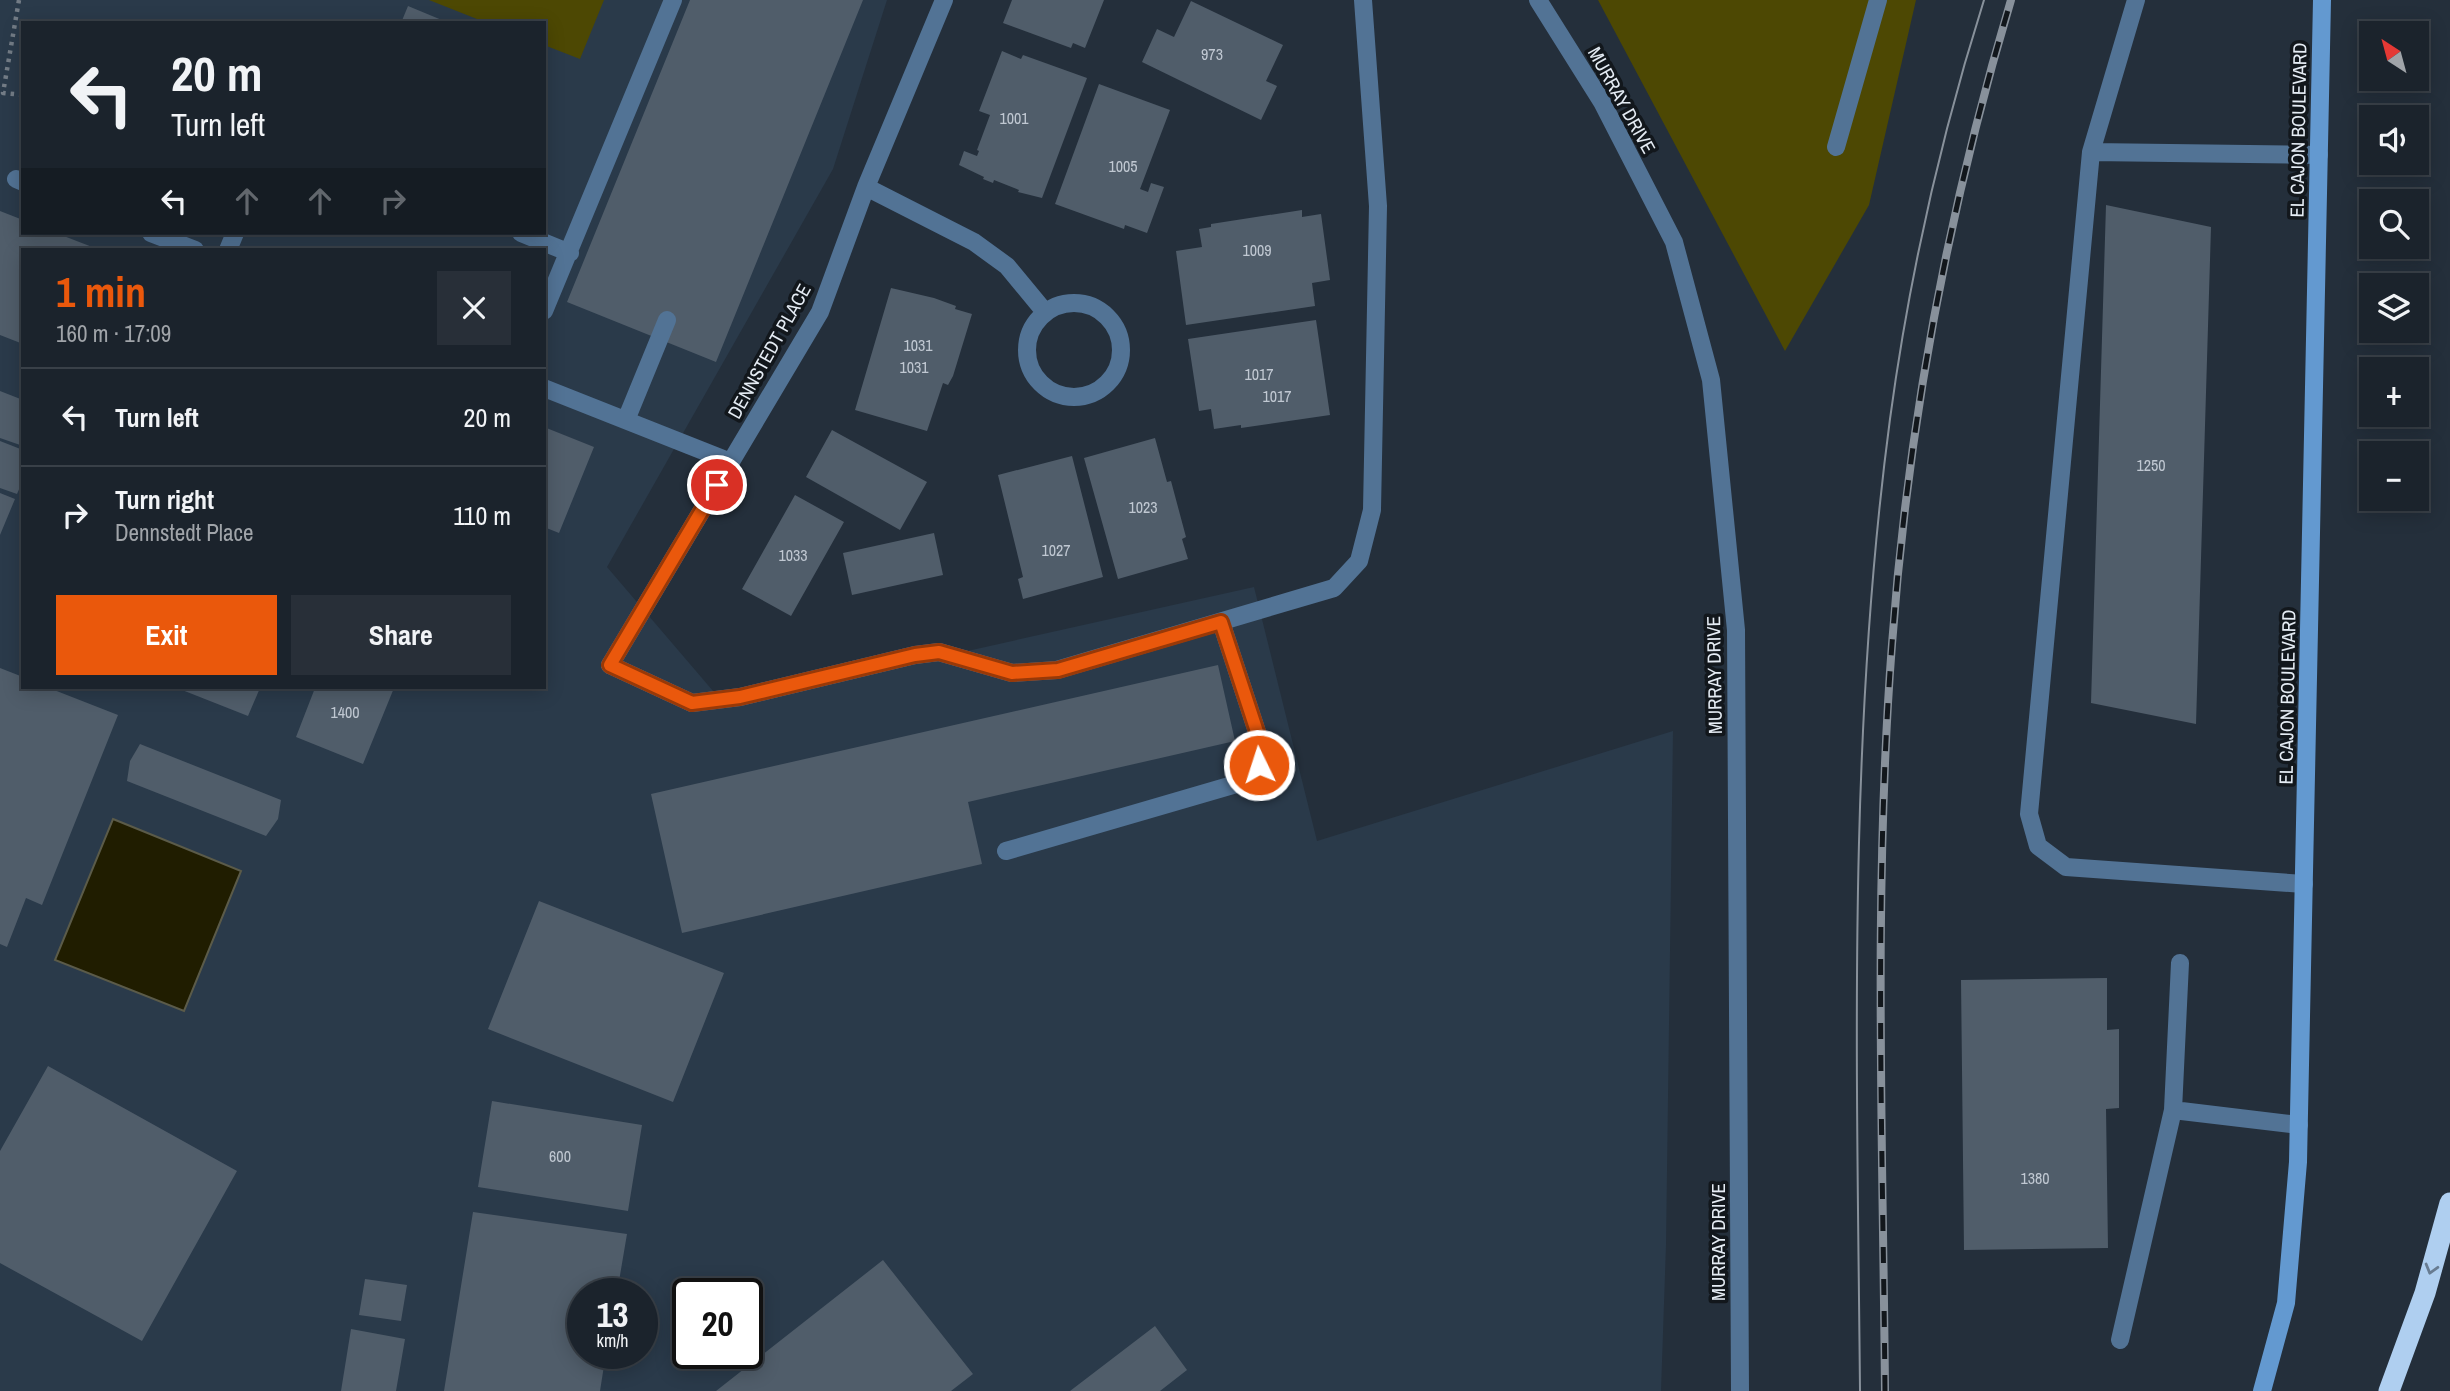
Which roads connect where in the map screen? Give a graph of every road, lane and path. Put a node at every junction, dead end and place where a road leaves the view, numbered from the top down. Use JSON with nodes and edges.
{"nodes":[{"id":1,"x":19,"y":0,"type":"edge"},
{"id":2,"x":673,"y":0,"type":"edge"},
{"id":3,"x":944,"y":0,"type":"edge"},
{"id":4,"x":1363,"y":0,"type":"edge"},
{"id":5,"x":1538,"y":0,"type":"edge"},
{"id":6,"x":1878,"y":0,"type":"edge"},
{"id":7,"x":2136,"y":0,"type":"edge"},
{"id":8,"x":2322,"y":0,"type":"edge"},
{"id":9,"x":21,"y":95,"type":"edge"},
{"id":10,"x":1836,"y":147,"type":"dead end"},
{"id":11,"x":2091,"y":152,"type":"junction"},
{"id":12,"x":2319,"y":155,"type":"junction"},
{"id":13,"x":866,"y":187,"type":"junction"},
{"id":14,"x":155,"y":235,"type":"edge"},
{"id":15,"x":526,"y":235,"type":"edge"},
{"id":16,"x":190,"y":248,"type":"edge"},
{"id":17,"x":570,"y":254,"type":"junction"},
{"id":18,"x":546,"y":307,"type":"edge"},
{"id":19,"x":1045,"y":312,"type":"junction"},
{"id":20,"x":667,"y":320,"type":"dead end"},
{"id":21,"x":546,"y":389,"type":"edge"},
{"id":22,"x":626,"y":420,"type":"junction"},
{"id":23,"x":731,"y":462,"type":"junction"},
{"id":24,"x":1221,"y":622,"type":"junction"},
{"id":25,"x":1006,"y":851,"type":"dead end"},
{"id":26,"x":2304,"y":884,"type":"junction"},
{"id":27,"x":2180,"y":963,"type":"dead end"},
{"id":28,"x":2173,"y":1110,"type":"junction"},
{"id":29,"x":2299,"y":1125,"type":"junction"},
{"id":30,"x":2450,"y":1203,"type":"edge"},
{"id":31,"x":2120,"y":1340,"type":"dead end"},
{"id":32,"x":1740,"y":1391,"type":"edge"},
{"id":33,"x":2262,"y":1391,"type":"edge"},
{"id":34,"x":2389,"y":1391,"type":"edge"}],
"edges":[{"from":1,"to":9,"type":"path"},
{"from":2,"to":17,"type":"street"},
{"from":3,"to":13,"type":"street","name":"DENNSTEDT PLACE"},
{"from":4,"to":24,"type":"street"},
{"from":5,"to":32,"type":"street","name":"MURRAY DRIVE"},
{"from":6,"to":10,"type":"street"},
{"from":7,"to":11,"type":"street"},
{"from":8,"to":12,"type":"main road","name":"EL CAJON BOULEVARD"},
{"from":11,"to":12,"type":"street"},
{"from":11,"to":26,"type":"street"},
{"from":12,"to":26,"type":"main road","name":"EL CAJON BOULEVARD"},
{"from":13,"to":19,"type":"street"},
{"from":13,"to":23,"type":"street","name":"DENNSTEDT PLACE"},
{"from":14,"to":16,"type":"street"},
{"from":15,"to":17,"type":"street"},
{"from":17,"to":18,"type":"street"},
{"from":19,"to":19,"type":"street"},
{"from":20,"to":22,"type":"street"},
{"from":21,"to":22,"type":"street"},
{"from":22,"to":23,"type":"street"},
{"from":23,"to":24,"type":"street","name":"DENNSTEDT PLACE"},
{"from":24,"to":25,"type":"street"},
{"from":26,"to":29,"type":"main road","name":"EL CAJON BOULEVARD"},
{"from":27,"to":28,"type":"street"},
{"from":28,"to":29,"type":"street"},
{"from":28,"to":31,"type":"street"},
{"from":29,"to":33,"type":"main road","name":"EL CAJON BOULEVARD"},
{"from":30,"to":34,"type":"highway","one_way":true}]}
